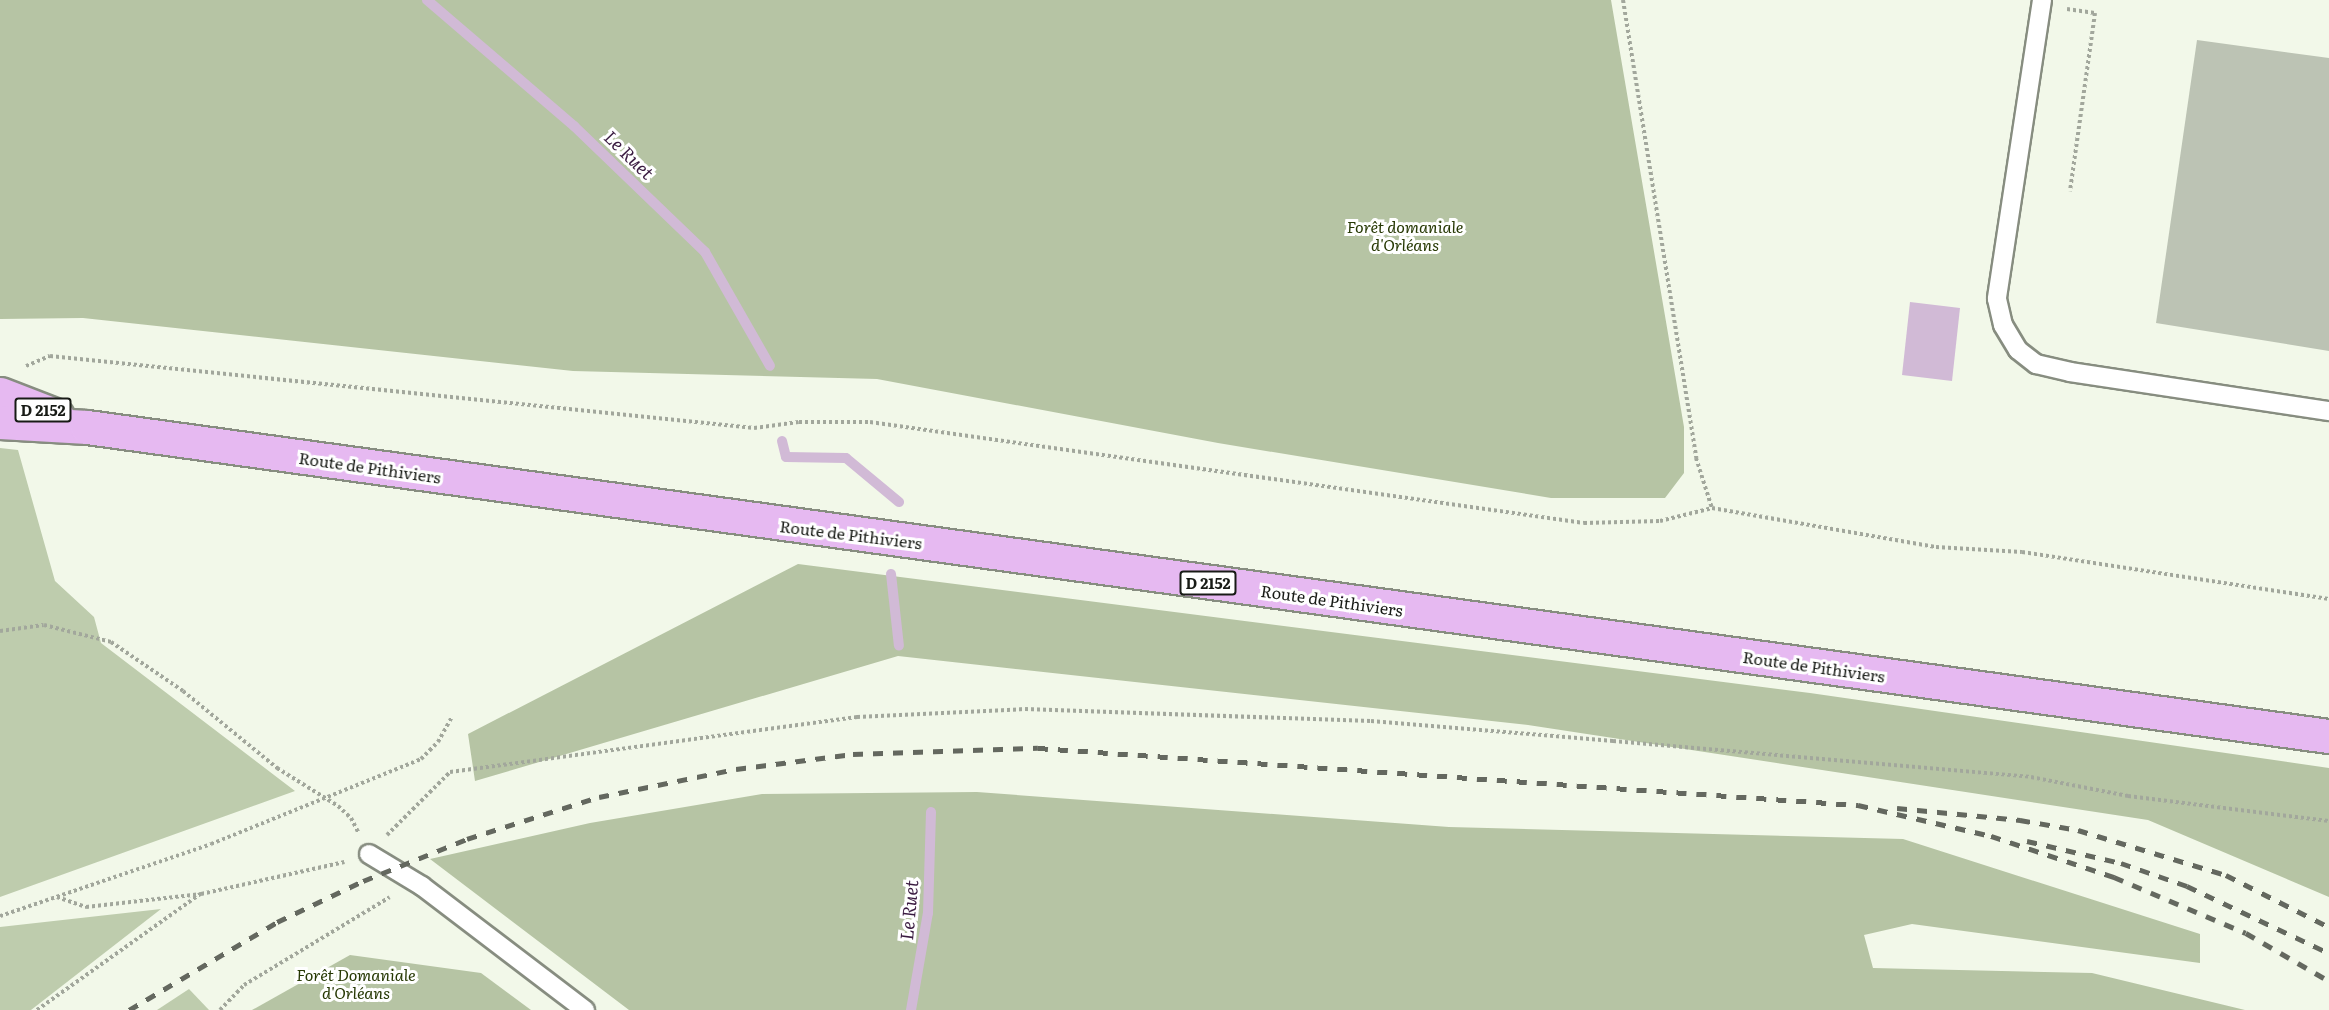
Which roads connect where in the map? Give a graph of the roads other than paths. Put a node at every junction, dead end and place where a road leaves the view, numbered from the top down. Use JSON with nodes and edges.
{"nodes":[{"id":1,"x":2041,"y":3,"type":"edge"},
{"id":2,"x":2,"y":404,"type":"edge"},
{"id":3,"x":2329,"y":411,"type":"edge"},
{"id":4,"x":2329,"y":736,"type":"edge"},
{"id":5,"x":369,"y":854,"type":"road end"},
{"id":6,"x":585,"y":1010,"type":"edge"}],
"edges":[{"from":1,"to":3,"type":"lane"},
{"from":2,"to":4,"type":"main road","name":"Route de Pithiviers","number":"D 2152"},
{"from":5,"to":6,"type":"lane"}]}
